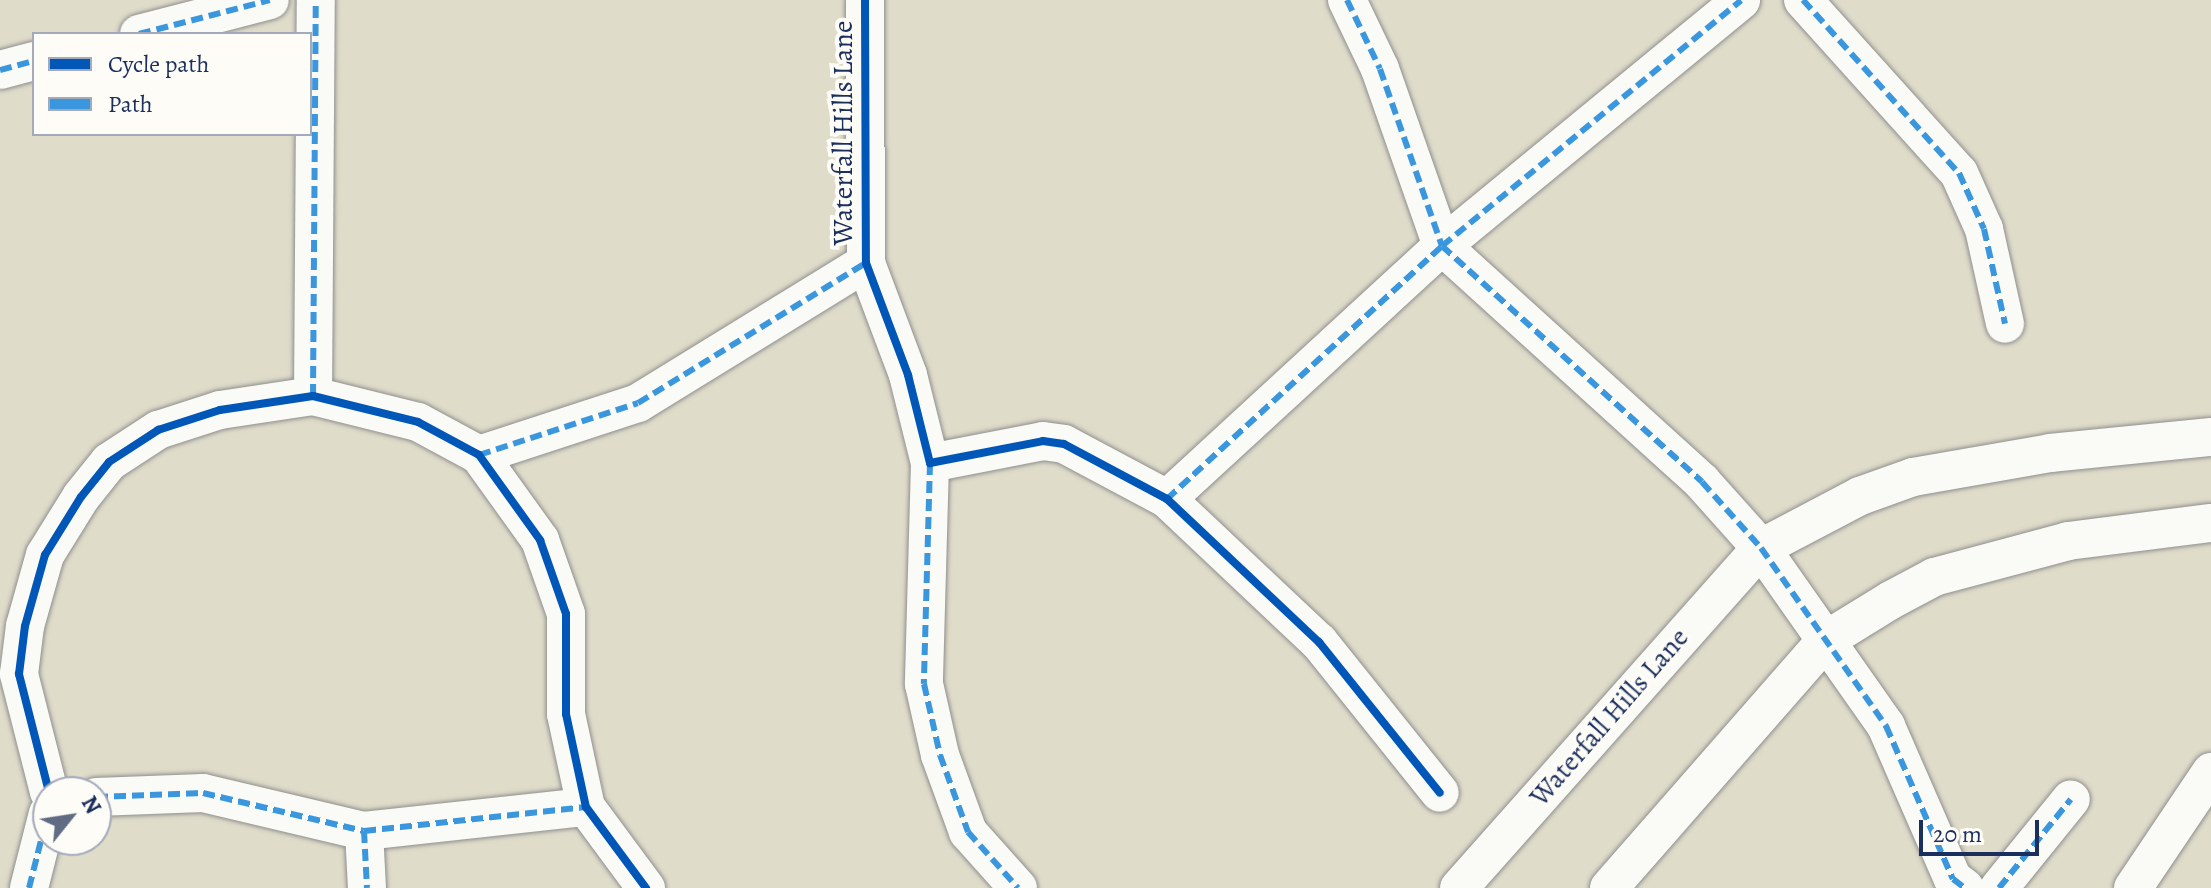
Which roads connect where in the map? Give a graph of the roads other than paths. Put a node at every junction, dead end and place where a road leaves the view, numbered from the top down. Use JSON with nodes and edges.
{"nodes":[{"id":1,"x":270,"y":0,"type":"edge"},
{"id":2,"x":316,"y":0,"type":"edge"},
{"id":3,"x":865,"y":0,"type":"edge"},
{"id":4,"x":1347,"y":0,"type":"edge"},
{"id":5,"x":1741,"y":0,"type":"edge"},
{"id":6,"x":1803,"y":0,"type":"edge"},
{"id":7,"x":147,"y":32,"type":"edge"},
{"id":8,"x":32,"y":62,"type":"edge"},
{"id":9,"x":0,"y":70,"type":"edge"},
{"id":10,"x":1442,"y":246,"type":"junction"},
{"id":11,"x":866,"y":263,"type":"junction"},
{"id":12,"x":2005,"y":324,"type":"dead end"},
{"id":13,"x":313,"y":396,"type":"junction"},
{"id":14,"x":2211,"y":437,"type":"edge"},
{"id":15,"x":479,"y":455,"type":"junction"},
{"id":16,"x":930,"y":463,"type":"junction"},
{"id":17,"x":1167,"y":499,"type":"junction"},
{"id":18,"x":2211,"y":523,"type":"edge"},
{"id":19,"x":1761,"y":548,"type":"junction"},
{"id":20,"x":1826,"y":640,"type":"junction"},
{"id":21,"x":2211,"y":772,"type":"edge"},
{"id":22,"x":45,"y":776,"type":"edge"},
{"id":23,"x":1440,"y":793,"type":"dead end"},
{"id":24,"x":112,"y":796,"type":"edge"},
{"id":25,"x":2071,"y":799,"type":"dead end"},
{"id":26,"x":586,"y":807,"type":"junction"},
{"id":27,"x":364,"y":831,"type":"junction"},
{"id":28,"x":37,"y":856,"type":"edge"},
{"id":29,"x":29,"y":888,"type":"edge"},
{"id":30,"x":367,"y":888,"type":"edge"},
{"id":31,"x":646,"y":888,"type":"edge"},
{"id":32,"x":1018,"y":888,"type":"edge"},
{"id":33,"x":1459,"y":888,"type":"edge"},
{"id":34,"x":1609,"y":888,"type":"edge"},
{"id":35,"x":1965,"y":888,"type":"edge"},
{"id":36,"x":1999,"y":888,"type":"edge"},
{"id":37,"x":2133,"y":888,"type":"edge"}],
"edges":[{"from":1,"to":7,"type":"street"},
{"from":2,"to":13,"type":"street"},
{"from":3,"to":11,"type":"street","name":"Waterfall Hills Lane"},
{"from":4,"to":10,"type":"street"},
{"from":5,"to":10,"type":"street"},
{"from":6,"to":12,"type":"street"},
{"from":8,"to":9,"type":"street"},
{"from":10,"to":17,"type":"street"},
{"from":10,"to":19,"type":"street"},
{"from":11,"to":15,"type":"street","name":"Waterfall Hills Lane"},
{"from":11,"to":16,"type":"street","name":"Waterfall Hills Lane"},
{"from":13,"to":15,"type":"street"},
{"from":13,"to":22,"type":"street"},
{"from":14,"to":19,"type":"street","name":"Waterfall Hills Lane"},
{"from":15,"to":26,"type":"street"},
{"from":16,"to":17,"type":"street"},
{"from":16,"to":32,"type":"street","name":"Waterfall Hills Lane"},
{"from":17,"to":23,"type":"street"},
{"from":18,"to":20,"type":"street"},
{"from":19,"to":20,"type":"street"},
{"from":19,"to":33,"type":"street","name":"Waterfall Hills Lane"},
{"from":20,"to":34,"type":"street"},
{"from":20,"to":35,"type":"street"},
{"from":21,"to":37,"type":"street"},
{"from":24,"to":27,"type":"street"},
{"from":25,"to":36,"type":"street"},
{"from":26,"to":27,"type":"street"},
{"from":26,"to":31,"type":"street"},
{"from":27,"to":30,"type":"street"},
{"from":28,"to":29,"type":"street"}]}
